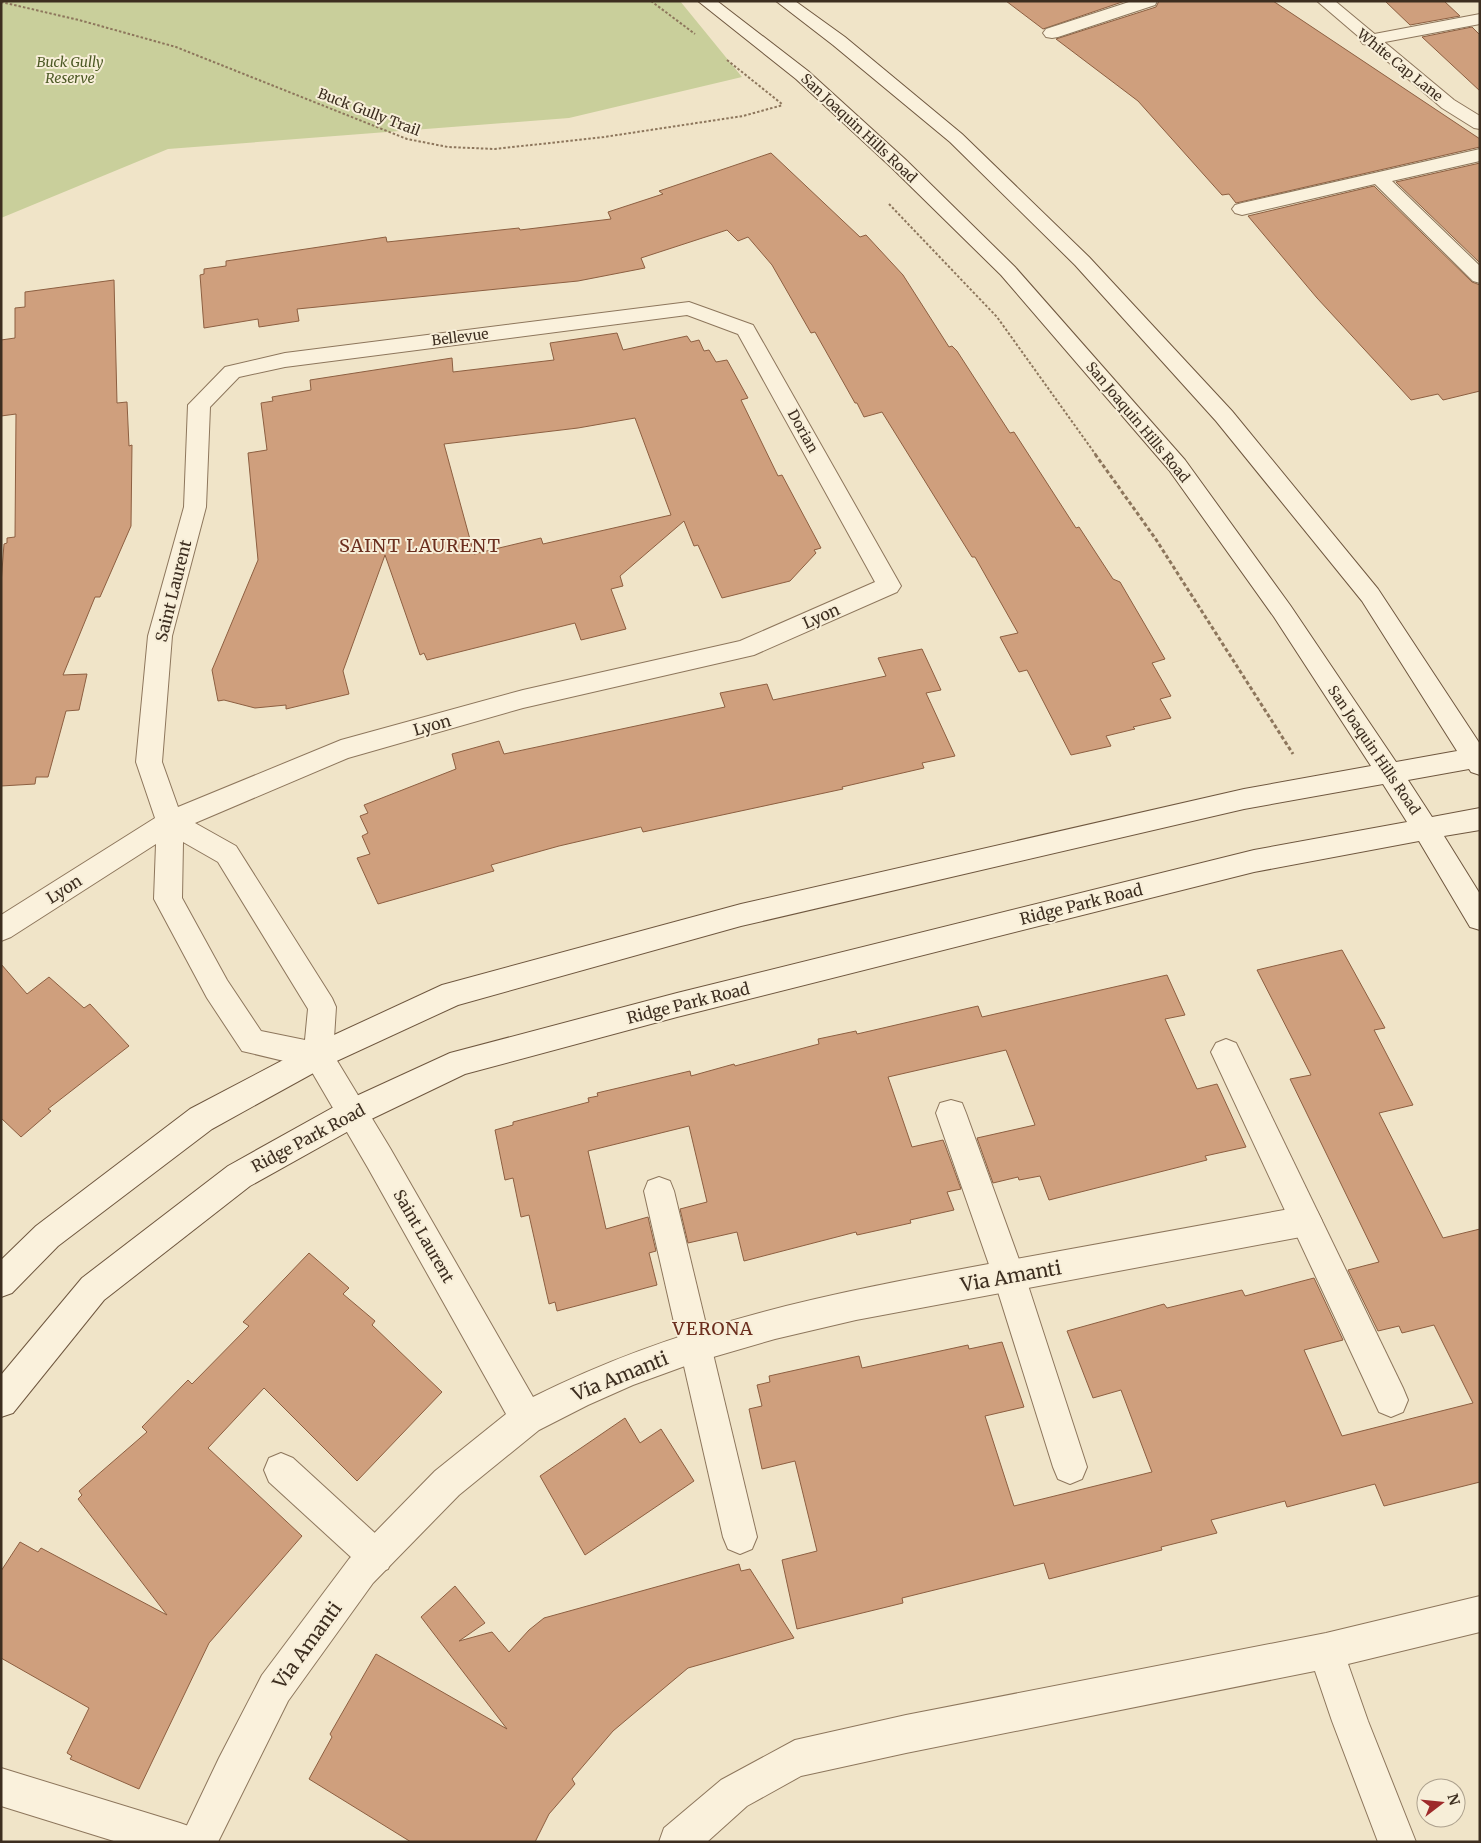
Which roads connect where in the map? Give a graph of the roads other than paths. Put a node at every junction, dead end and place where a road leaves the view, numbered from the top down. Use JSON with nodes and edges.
{"nodes":[{"id":1,"x":706,"y":1,"type":"edge"},
{"id":2,"x":784,"y":1,"type":"edge"},
{"id":3,"x":1149,"y":1,"type":"edge"},
{"id":4,"x":1324,"y":1,"type":"edge"},
{"id":5,"x":1480,"y":19,"type":"edge"},
{"id":6,"x":1052,"y":33,"type":"dead end"},
{"id":7,"x":1369,"y":40,"type":"junction"},
{"id":8,"x":1480,"y":124,"type":"edge"},
{"id":9,"x":1477,"y":159,"type":"edge"},
{"id":10,"x":1379,"y":178,"type":"junction"},
{"id":11,"x":1242,"y":209,"type":"dead end"},
{"id":12,"x":1480,"y":277,"type":"edge"},
{"id":13,"x":690,"y":308,"type":"joint"},
{"id":14,"x":232,"y":372,"type":"joint"},
{"id":15,"x":889,"y":586,"type":"joint"},
{"id":16,"x":1478,"y":760,"type":"edge"},
{"id":17,"x":1389,"y":773,"type":"junction"},
{"id":18,"x":1480,"y":819,"type":"edge"},
{"id":19,"x":170,"y":822,"type":"junction"},
{"id":20,"x":1426,"y":829,"type":"junction"},
{"id":21,"x":1480,"y":919,"type":"edge"},
{"id":22,"x":1,"y":929,"type":"edge"},
{"id":23,"x":1226,"y":1052,"type":"dead end"},
{"id":24,"x":318,"y":1056,"type":"junction"},
{"id":25,"x":352,"y":1113,"type":"junction"},
{"id":26,"x":951,"y":1114,"type":"dead end"},
{"id":27,"x":659,"y":1191,"type":"dead end"},
{"id":28,"x":1306,"y":1221,"type":"junction"},
{"id":29,"x":1009,"y":1276,"type":"junction"},
{"id":30,"x":1,"y":1282,"type":"edge"},
{"id":31,"x":696,"y":1346,"type":"junction"},
{"id":32,"x":1391,"y":1400,"type":"dead end"},
{"id":33,"x":1,"y":1401,"type":"edge"},
{"id":34,"x":527,"y":1418,"type":"junction"},
{"id":35,"x":1070,"y":1467,"type":"dead end"},
{"id":36,"x":281,"y":1470,"type":"dead end"},
{"id":37,"x":740,"y":1537,"type":"dead end"},
{"id":38,"x":376,"y":1557,"type":"junction"},
{"id":39,"x":1480,"y":1614,"type":"edge"},
{"id":40,"x":1326,"y":1651,"type":"junction"},
{"id":41,"x":1,"y":1787,"type":"edge"},
{"id":42,"x":180,"y":1842,"type":"edge"},
{"id":43,"x":198,"y":1842,"type":"edge"},
{"id":44,"x":678,"y":1842,"type":"edge"},
{"id":45,"x":1397,"y":1842,"type":"edge"}],
"edges":[{"from":1,"to":17,"type":"street","name":"San Joaquin Hills Road"},
{"from":2,"to":16,"type":"street"},
{"from":3,"to":6,"type":"street"},
{"from":4,"to":7,"type":"street","name":"White Cap Lane"},
{"from":5,"to":7,"type":"street"},
{"from":7,"to":8,"type":"street","name":"White Cap Lane"},
{"from":9,"to":10,"type":"street"},
{"from":10,"to":11,"type":"street"},
{"from":10,"to":12,"type":"street"},
{"from":13,"to":14,"type":"street","name":"Bellevue"},
{"from":13,"to":15,"type":"street","name":"Dorian"},
{"from":14,"to":19,"type":"street","name":"Saint Laurent"},
{"from":15,"to":19,"type":"street","name":"Lyon"},
{"from":16,"to":17,"type":"street"},
{"from":17,"to":20,"type":"street","name":"San Joaquin Hills Road"},
{"from":17,"to":24,"type":"street"},
{"from":18,"to":20,"type":"street","name":"Ridge Park Road"},
{"from":19,"to":22,"type":"street","name":"Lyon"},
{"from":19,"to":24,"type":"street"},
{"from":19,"to":24,"type":"street","name":"Saint Laurent"},
{"from":20,"to":21,"type":"street","name":"San Joaquin Hills Road"},
{"from":20,"to":25,"type":"street","name":"Ridge Park Road"},
{"from":23,"to":28,"type":"street"},
{"from":24,"to":25,"type":"street","name":"Saint Laurent"},
{"from":24,"to":30,"type":"street"},
{"from":25,"to":33,"type":"street","name":"Ridge Park Road"},
{"from":25,"to":34,"type":"street","name":"Saint Laurent"},
{"from":26,"to":29,"type":"street"},
{"from":27,"to":31,"type":"street"},
{"from":28,"to":29,"type":"street","name":"Via Amanti"},
{"from":28,"to":32,"type":"street"},
{"from":29,"to":31,"type":"street","name":"Via Amanti"},
{"from":29,"to":35,"type":"street"},
{"from":31,"to":34,"type":"street","name":"Via Amanti"},
{"from":31,"to":37,"type":"street"},
{"from":34,"to":38,"type":"street","name":"Via Amanti"},
{"from":36,"to":38,"type":"street"},
{"from":38,"to":43,"type":"street","name":"Via Amanti"},
{"from":39,"to":40,"type":"street"},
{"from":40,"to":44,"type":"street"},
{"from":40,"to":45,"type":"street"},
{"from":41,"to":42,"type":"street"}]}
